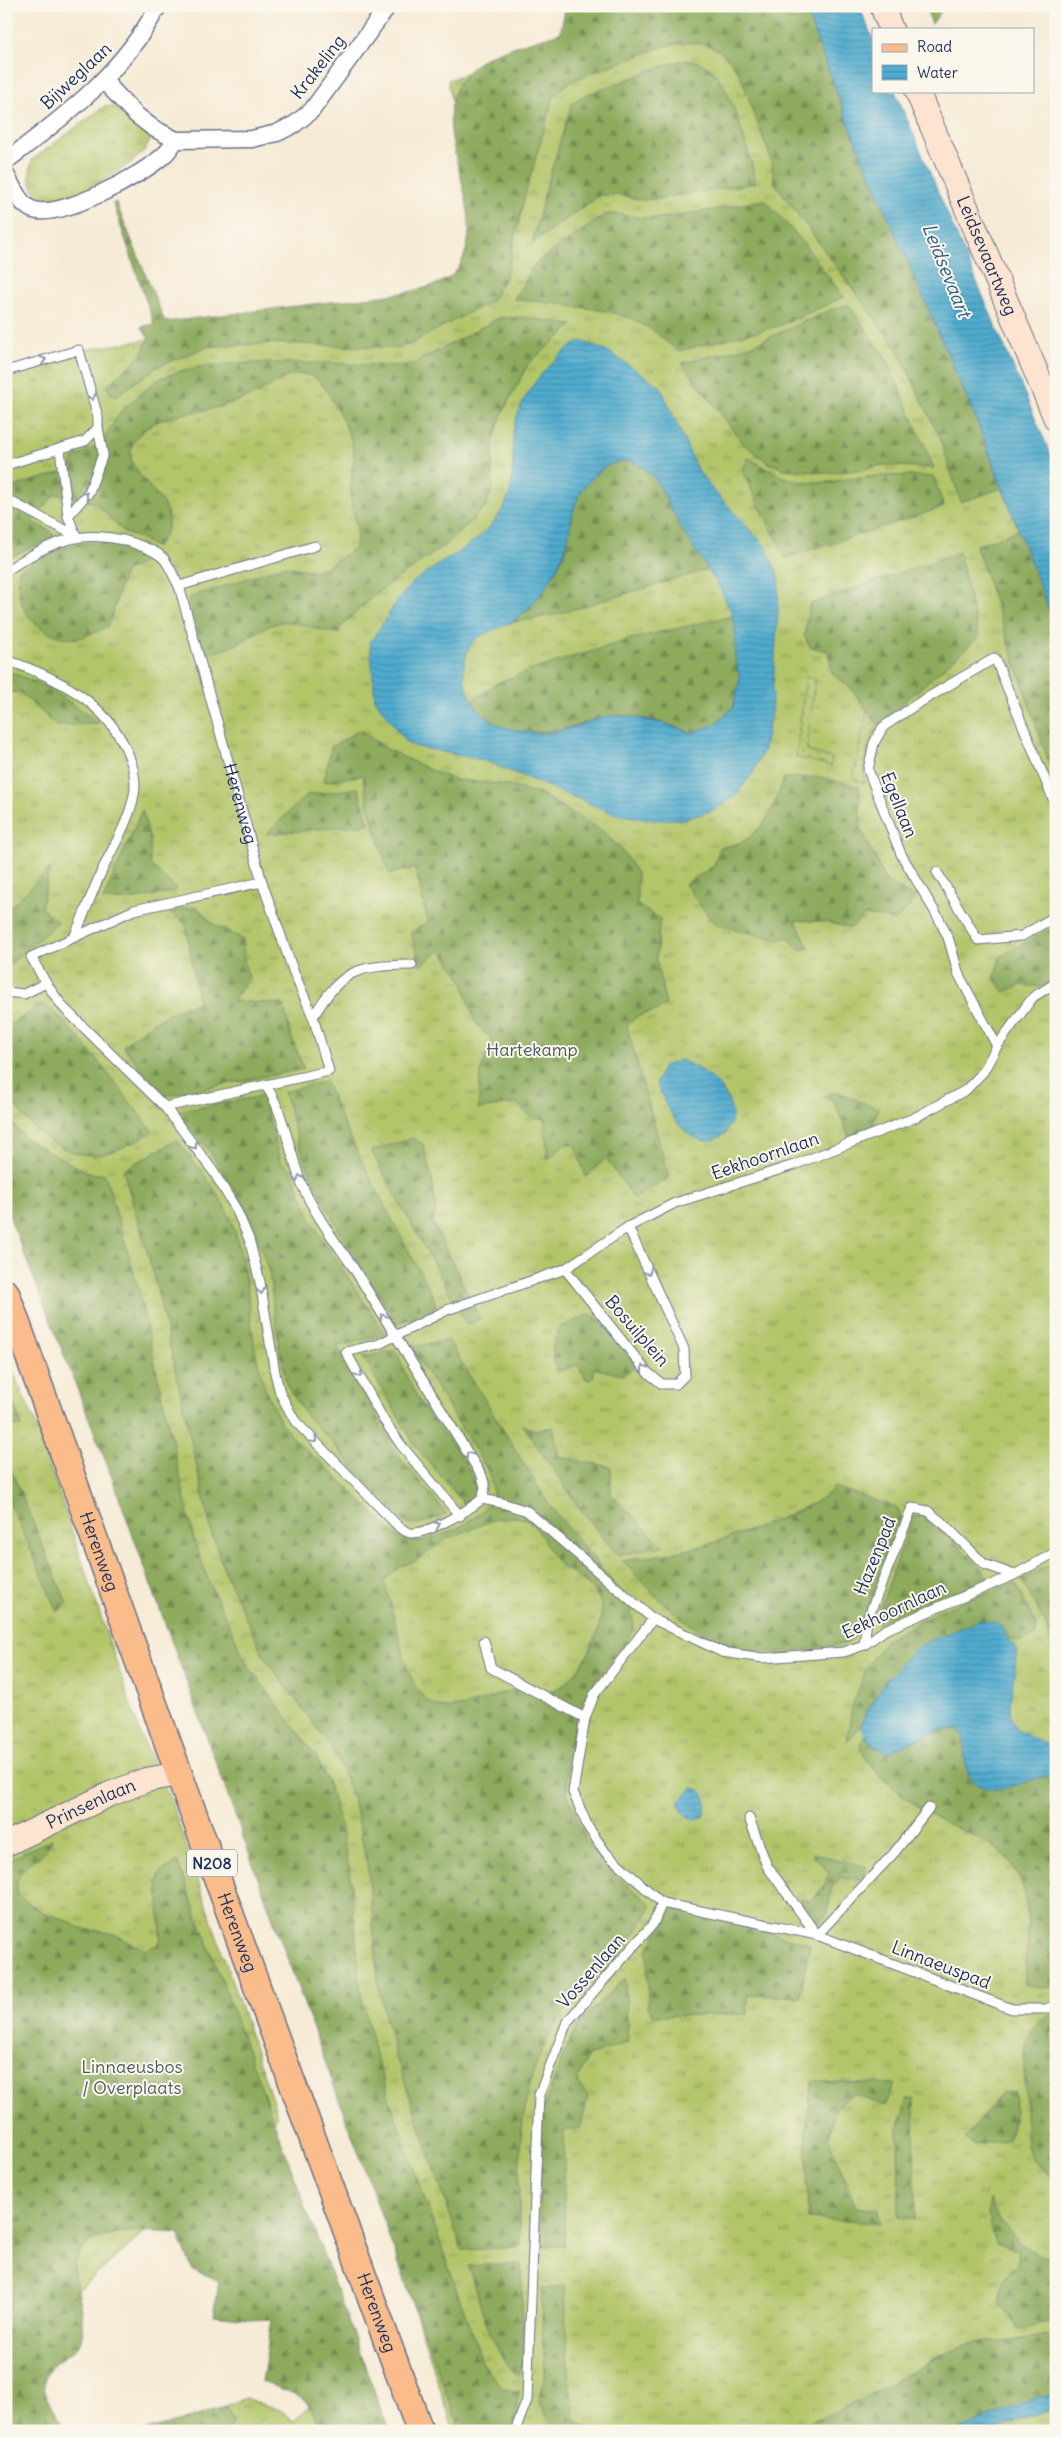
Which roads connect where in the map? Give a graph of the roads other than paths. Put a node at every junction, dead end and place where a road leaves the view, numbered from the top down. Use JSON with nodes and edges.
{"nodes":[{"id":1,"x":158,"y":6,"type":"edge"},
{"id":2,"x":388,"y":6,"type":"edge"},
{"id":3,"x":882,"y":6,"type":"edge"},
{"id":4,"x":891,"y":28,"type":"edge"},
{"id":5,"x":104,"y":81,"type":"junction"},
{"id":6,"x":917,"y":92,"type":"edge"},
{"id":7,"x":176,"y":140,"type":"junction"},
{"id":8,"x":6,"y":161,"type":"edge"},
{"id":9,"x":6,"y":175,"type":"edge"},
{"id":10,"x":6,"y":371,"type":"edge"},
{"id":11,"x":1056,"y":419,"type":"edge"},
{"id":12,"x":98,"y":428,"type":"junction"},
{"id":13,"x":60,"y":449,"type":"junction"},
{"id":14,"x":6,"y":465,"type":"edge"},
{"id":15,"x":6,"y":499,"type":"edge"},
{"id":16,"x":68,"y":516,"type":"junction"},
{"id":17,"x":76,"y":536,"type":"junction"},
{"id":18,"x":315,"y":546,"type":"dead end"},
{"id":19,"x":6,"y":571,"type":"edge"},
{"id":20,"x":179,"y":586,"type":"junction"},
{"id":21,"x":6,"y":660,"type":"edge"},
{"id":22,"x":1056,"y":806,"type":"edge"},
{"id":23,"x":937,"y":872,"type":"dead end"},
{"id":24,"x":262,"y":882,"type":"junction"},
{"id":25,"x":1056,"y":916,"type":"edge"},
{"id":26,"x":76,"y":935,"type":"junction"},
{"id":27,"x":412,"y":965,"type":"dead end"},
{"id":28,"x":46,"y":983,"type":"junction"},
{"id":29,"x":1056,"y":983,"type":"edge"},
{"id":30,"x":6,"y":992,"type":"edge"},
{"id":31,"x":313,"y":1017,"type":"junction"},
{"id":32,"x":997,"y":1046,"type":"junction"},
{"id":33,"x":265,"y":1085,"type":"junction"},
{"id":34,"x":165,"y":1107,"type":"junction"},
{"id":35,"x":628,"y":1228,"type":"junction"},
{"id":36,"x":565,"y":1269,"type":"junction"},
{"id":37,"x":6,"y":1293,"type":"edge"},
{"id":38,"x":395,"y":1336,"type":"junction"},
{"id":39,"x":482,"y":1500,"type":"junction"},
{"id":40,"x":460,"y":1516,"type":"junction"},
{"id":41,"x":1056,"y":1552,"type":"edge"},
{"id":42,"x":1014,"y":1575,"type":"junction"},
{"id":43,"x":654,"y":1618,"type":"junction"},
{"id":44,"x":484,"y":1641,"type":"dead end"},
{"id":45,"x":864,"y":1645,"type":"junction"},
{"id":46,"x":585,"y":1718,"type":"junction"},
{"id":47,"x":179,"y":1774,"type":"junction"},
{"id":48,"x":929,"y":1808,"type":"dead end"},
{"id":49,"x":749,"y":1818,"type":"dead end"},
{"id":50,"x":9,"y":1840,"type":"edge"},
{"id":51,"x":662,"y":1903,"type":"junction"},
{"id":52,"x":816,"y":1935,"type":"junction"},
{"id":53,"x":1056,"y":2005,"type":"edge"},
{"id":54,"x":420,"y":2431,"type":"edge"},
{"id":55,"x":515,"y":2431,"type":"edge"}],
"edges":[{"from":1,"to":5,"type":"street","name":"Bijweglaan"},
{"from":2,"to":7,"type":"street","name":"Krakeling"},
{"from":3,"to":4,"type":"street"},
{"from":5,"to":7,"type":"street","name":"Krakeling"},
{"from":5,"to":8,"type":"street","name":"Bijweglaan"},
{"from":6,"to":11,"type":"street","name":"Leidsevaartweg"},
{"from":7,"to":9,"type":"street"},
{"from":10,"to":12,"type":"lane","one_way":true},
{"from":12,"to":13,"type":"lane"},
{"from":16,"to":12,"type":"lane","one_way":true},
{"from":13,"to":14,"type":"lane"},
{"from":13,"to":16,"type":"lane"},
{"from":15,"to":17,"type":"lane"},
{"from":16,"to":17,"type":"lane"},
{"from":17,"to":19,"type":"lane","name":"Herenweg"},
{"from":17,"to":20,"type":"lane","name":"Herenweg"},
{"from":18,"to":20,"type":"lane"},
{"from":20,"to":24,"type":"lane","name":"Herenweg"},
{"from":21,"to":26,"type":"lane"},
{"from":22,"to":32,"type":"lane","name":"Egellaan"},
{"from":23,"to":25,"type":"lane"},
{"from":24,"to":26,"type":"lane"},
{"from":24,"to":31,"type":"lane","name":"Herenweg"},
{"from":26,"to":28,"type":"lane"},
{"from":27,"to":31,"type":"lane"},
{"from":28,"to":30,"type":"lane"},
{"from":28,"to":34,"type":"lane"},
{"from":29,"to":32,"type":"lane","name":"Eekhoornlaan"},
{"from":31,"to":33,"type":"lane"},
{"from":32,"to":35,"type":"lane","name":"Eekhoornlaan"},
{"from":33,"to":34,"type":"lane"},
{"from":38,"to":33,"type":"lane","one_way":true},
{"from":34,"to":40,"type":"lane","one_way":true},
{"from":35,"to":36,"type":"lane","name":"Eekhoornlaan"},
{"from":35,"to":36,"type":"lane","name":"Bosuilplein","one_way":true},
{"from":36,"to":38,"type":"lane","name":"Eekhoornlaan"},
{"from":37,"to":47,"type":"main road","name":"Herenweg","number":"N208"},
{"from":39,"to":38,"type":"lane","one_way":true},
{"from":38,"to":40,"type":"lane","name":"Eekhoornlaan","one_way":true},
{"from":39,"to":40,"type":"lane"},
{"from":39,"to":43,"type":"lane","name":"Eekhoornlaan"},
{"from":41,"to":42,"type":"lane","name":"Eekhoornlaan"},
{"from":42,"to":45,"type":"lane","name":"Eekhoornlaan"},
{"from":42,"to":45,"type":"lane","name":"Hazenpad"},
{"from":43,"to":45,"type":"lane","name":"Eekhoornlaan"},
{"from":43,"to":46,"type":"lane"},
{"from":44,"to":46,"type":"lane"},
{"from":46,"to":51,"type":"lane"},
{"from":47,"to":50,"type":"street","name":"Prinsenlaan"},
{"from":47,"to":54,"type":"main road","name":"Herenweg","number":"N208"},
{"from":48,"to":52,"type":"lane"},
{"from":49,"to":52,"type":"lane"},
{"from":51,"to":52,"type":"lane","name":"Linnaeuspad"},
{"from":51,"to":55,"type":"lane","name":"Vossenlaan"},
{"from":52,"to":53,"type":"lane","name":"Linnaeuspad"}]}
